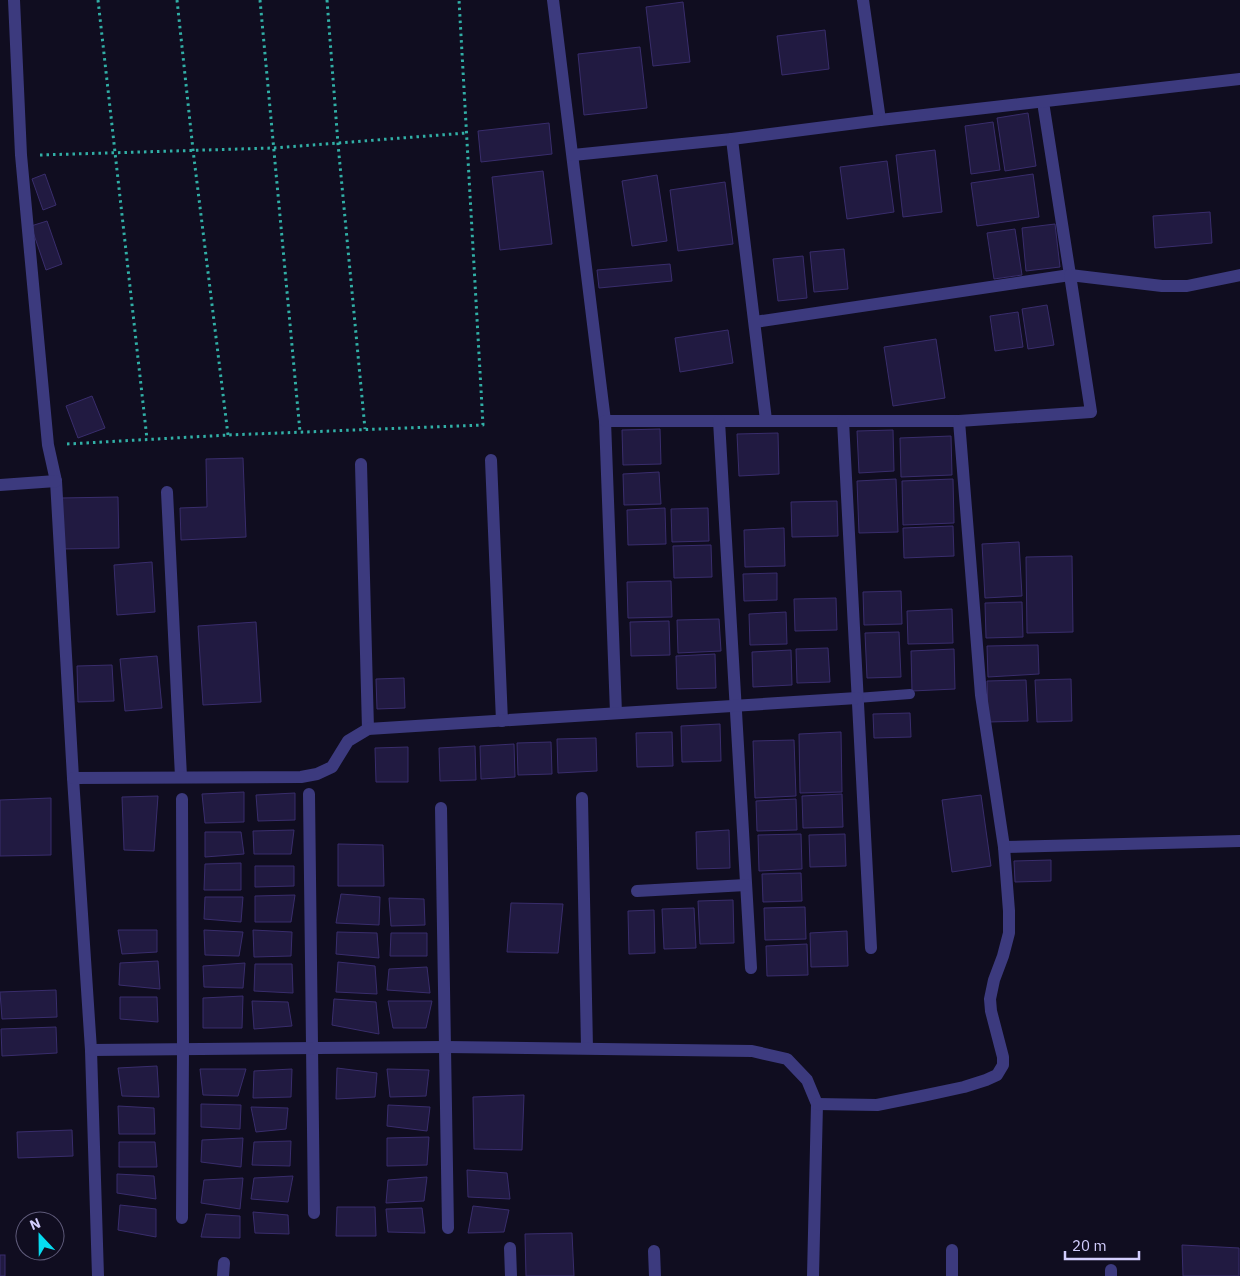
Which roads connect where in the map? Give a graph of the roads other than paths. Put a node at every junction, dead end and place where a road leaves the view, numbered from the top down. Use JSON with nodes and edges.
{"nodes":[{"id":1,"x":14,"y":0,"type":"edge"},
{"id":2,"x":553,"y":0,"type":"edge"},
{"id":3,"x":863,"y":0,"type":"edge"},
{"id":4,"x":1240,"y":78,"type":"edge"},
{"id":5,"x":1043,"y":102,"type":"junction"},
{"id":6,"x":880,"y":120,"type":"junction"},
{"id":7,"x":732,"y":140,"type":"junction"},
{"id":8,"x":573,"y":155,"type":"junction"},
{"id":9,"x":1070,"y":275,"type":"junction"},
{"id":10,"x":1240,"y":275,"type":"edge"},
{"id":11,"x":755,"y":322,"type":"junction"},
{"id":12,"x":766,"y":420,"type":"junction"},
{"id":13,"x":605,"y":421,"type":"junction"},
{"id":14,"x":719,"y":421,"type":"junction"},
{"id":15,"x":843,"y":421,"type":"junction"},
{"id":16,"x":959,"y":421,"type":"junction"},
{"id":17,"x":490,"y":460,"type":"dead end"},
{"id":18,"x":361,"y":464,"type":"dead end"},
{"id":19,"x":56,"y":481,"type":"junction"},
{"id":20,"x":0,"y":485,"type":"edge"},
{"id":21,"x":167,"y":492,"type":"dead end"},
{"id":22,"x":910,"y":694,"type":"dead end"},
{"id":23,"x":857,"y":698,"type":"junction"},
{"id":24,"x":736,"y":706,"type":"junction"},
{"id":25,"x":616,"y":713,"type":"junction"},
{"id":26,"x":502,"y":721,"type":"junction"},
{"id":27,"x":368,"y":729,"type":"junction"},
{"id":28,"x":181,"y":777,"type":"junction"},
{"id":29,"x":73,"y":778,"type":"junction"},
{"id":30,"x":309,"y":794,"type":"dead end"},
{"id":31,"x":582,"y":798,"type":"dead end"},
{"id":32,"x":182,"y":799,"type":"dead end"},
{"id":33,"x":440,"y":808,"type":"dead end"},
{"id":34,"x":1240,"y":841,"type":"edge"},
{"id":35,"x":1004,"y":847,"type":"junction"},
{"id":36,"x":746,"y":885,"type":"junction"},
{"id":37,"x":637,"y":891,"type":"dead end"},
{"id":38,"x":871,"y":948,"type":"dead end"},
{"id":39,"x":751,"y":968,"type":"dead end"},
{"id":40,"x":313,"y":1047,"type":"junction"},
{"id":41,"x":445,"y":1047,"type":"junction"},
{"id":42,"x":587,"y":1048,"type":"junction"},
{"id":43,"x":183,"y":1049,"type":"junction"},
{"id":44,"x":91,"y":1050,"type":"junction"},
{"id":45,"x":817,"y":1104,"type":"junction"},
{"id":46,"x":314,"y":1213,"type":"dead end"},
{"id":47,"x":182,"y":1218,"type":"dead end"},
{"id":48,"x":448,"y":1228,"type":"dead end"},
{"id":49,"x":510,"y":1248,"type":"dead end"},
{"id":50,"x":654,"y":1250,"type":"dead end"},
{"id":51,"x":952,"y":1250,"type":"dead end"},
{"id":52,"x":98,"y":1276,"type":"edge"},
{"id":53,"x":511,"y":1276,"type":"edge"},
{"id":54,"x":655,"y":1276,"type":"edge"},
{"id":55,"x":813,"y":1276,"type":"edge"},
{"id":56,"x":952,"y":1276,"type":"edge"}],
"edges":[{"from":1,"to":19,"type":"street"},
{"from":2,"to":8,"type":"street"},
{"from":3,"to":6,"type":"street"},
{"from":4,"to":5,"type":"street"},
{"from":5,"to":6,"type":"street"},
{"from":5,"to":9,"type":"street"},
{"from":6,"to":7,"type":"street"},
{"from":7,"to":8,"type":"street"},
{"from":7,"to":11,"type":"street"},
{"from":8,"to":13,"type":"street"},
{"from":9,"to":10,"type":"street"},
{"from":9,"to":11,"type":"street"},
{"from":9,"to":16,"type":"street"},
{"from":11,"to":12,"type":"street"},
{"from":12,"to":14,"type":"street"},
{"from":12,"to":15,"type":"street"},
{"from":13,"to":14,"type":"street"},
{"from":13,"to":25,"type":"street"},
{"from":14,"to":24,"type":"street"},
{"from":15,"to":16,"type":"street"},
{"from":15,"to":23,"type":"street"},
{"from":16,"to":35,"type":"street"},
{"from":17,"to":26,"type":"street"},
{"from":18,"to":27,"type":"street"},
{"from":19,"to":20,"type":"street"},
{"from":19,"to":29,"type":"street"},
{"from":21,"to":28,"type":"street"},
{"from":22,"to":23,"type":"lane"},
{"from":23,"to":24,"type":"street"},
{"from":23,"to":38,"type":"street"},
{"from":24,"to":25,"type":"street"},
{"from":24,"to":36,"type":"street"},
{"from":25,"to":26,"type":"street"},
{"from":26,"to":27,"type":"street"},
{"from":27,"to":28,"type":"street"},
{"from":28,"to":29,"type":"street"},
{"from":29,"to":44,"type":"street"},
{"from":30,"to":40,"type":"street"},
{"from":31,"to":42,"type":"street"},
{"from":32,"to":43,"type":"street"},
{"from":33,"to":41,"type":"street"},
{"from":34,"to":35,"type":"street"},
{"from":35,"to":45,"type":"street"},
{"from":36,"to":37,"type":"street"},
{"from":36,"to":39,"type":"street"},
{"from":40,"to":41,"type":"street"},
{"from":40,"to":43,"type":"street"},
{"from":40,"to":46,"type":"street"},
{"from":41,"to":42,"type":"street"},
{"from":41,"to":48,"type":"street"},
{"from":42,"to":45,"type":"street"},
{"from":43,"to":44,"type":"street"},
{"from":43,"to":47,"type":"street"},
{"from":44,"to":52,"type":"street"},
{"from":45,"to":55,"type":"street"},
{"from":49,"to":53,"type":"street"},
{"from":50,"to":54,"type":"street"},
{"from":51,"to":56,"type":"street"}]}
